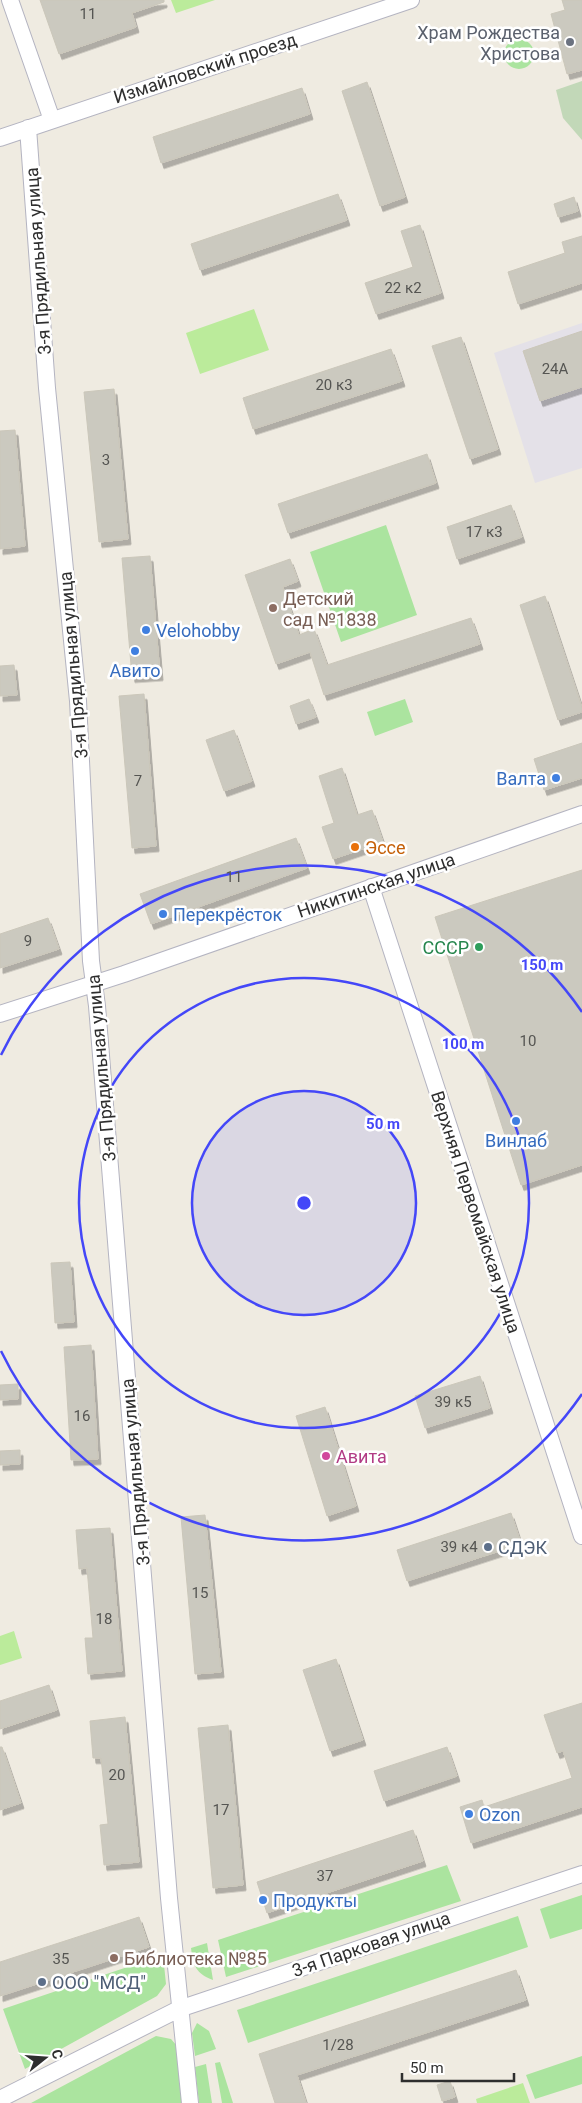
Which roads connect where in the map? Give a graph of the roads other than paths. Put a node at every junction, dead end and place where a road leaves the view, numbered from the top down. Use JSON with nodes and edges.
{"nodes":[{"id":1,"x":10,"y":0,"type":"edge"},
{"id":2,"x":411,"y":0,"type":"edge"},
{"id":3,"x":52,"y":120,"type":"junction"},
{"id":4,"x":28,"y":128,"type":"junction"},
{"id":5,"x":0,"y":138,"type":"edge"},
{"id":6,"x":582,"y":814,"type":"edge"},
{"id":7,"x":371,"y":888,"type":"junction"},
{"id":8,"x":96,"y":983,"type":"junction"},
{"id":9,"x":0,"y":1014,"type":"edge"},
{"id":10,"x":582,"y":1536,"type":"edge"},
{"id":11,"x":582,"y":1874,"type":"edge"},
{"id":12,"x":179,"y":2009,"type":"junction"},
{"id":13,"x":0,"y":2101,"type":"edge"},
{"id":14,"x":190,"y":2103,"type":"edge"}],
"edges":[{"from":1,"to":3,"type":"street"},
{"from":2,"to":3,"type":"street","name":"Измайловский проезд"},
{"from":3,"to":4,"type":"street","name":"Измайловский проезд"},
{"from":4,"to":5,"type":"street","name":"Измайловский проезд"},
{"from":4,"to":8,"type":"street","name":"3-я Прядильная улица"},
{"from":6,"to":7,"type":"street","name":"Никитинская улица"},
{"from":7,"to":8,"type":"street","name":"Никитинская улица"},
{"from":7,"to":10,"type":"street","name":"Верхняя Первомайская улица"},
{"from":8,"to":9,"type":"street","name":"Никитинская улица"},
{"from":8,"to":12,"type":"street","name":"3-я Прядильная улица"},
{"from":11,"to":12,"type":"street","name":"3-я Парковая улица"},
{"from":12,"to":13,"type":"street","name":"3-я Парковая улица"},
{"from":12,"to":14,"type":"street","name":"3-я Прядильная улица"}]}
